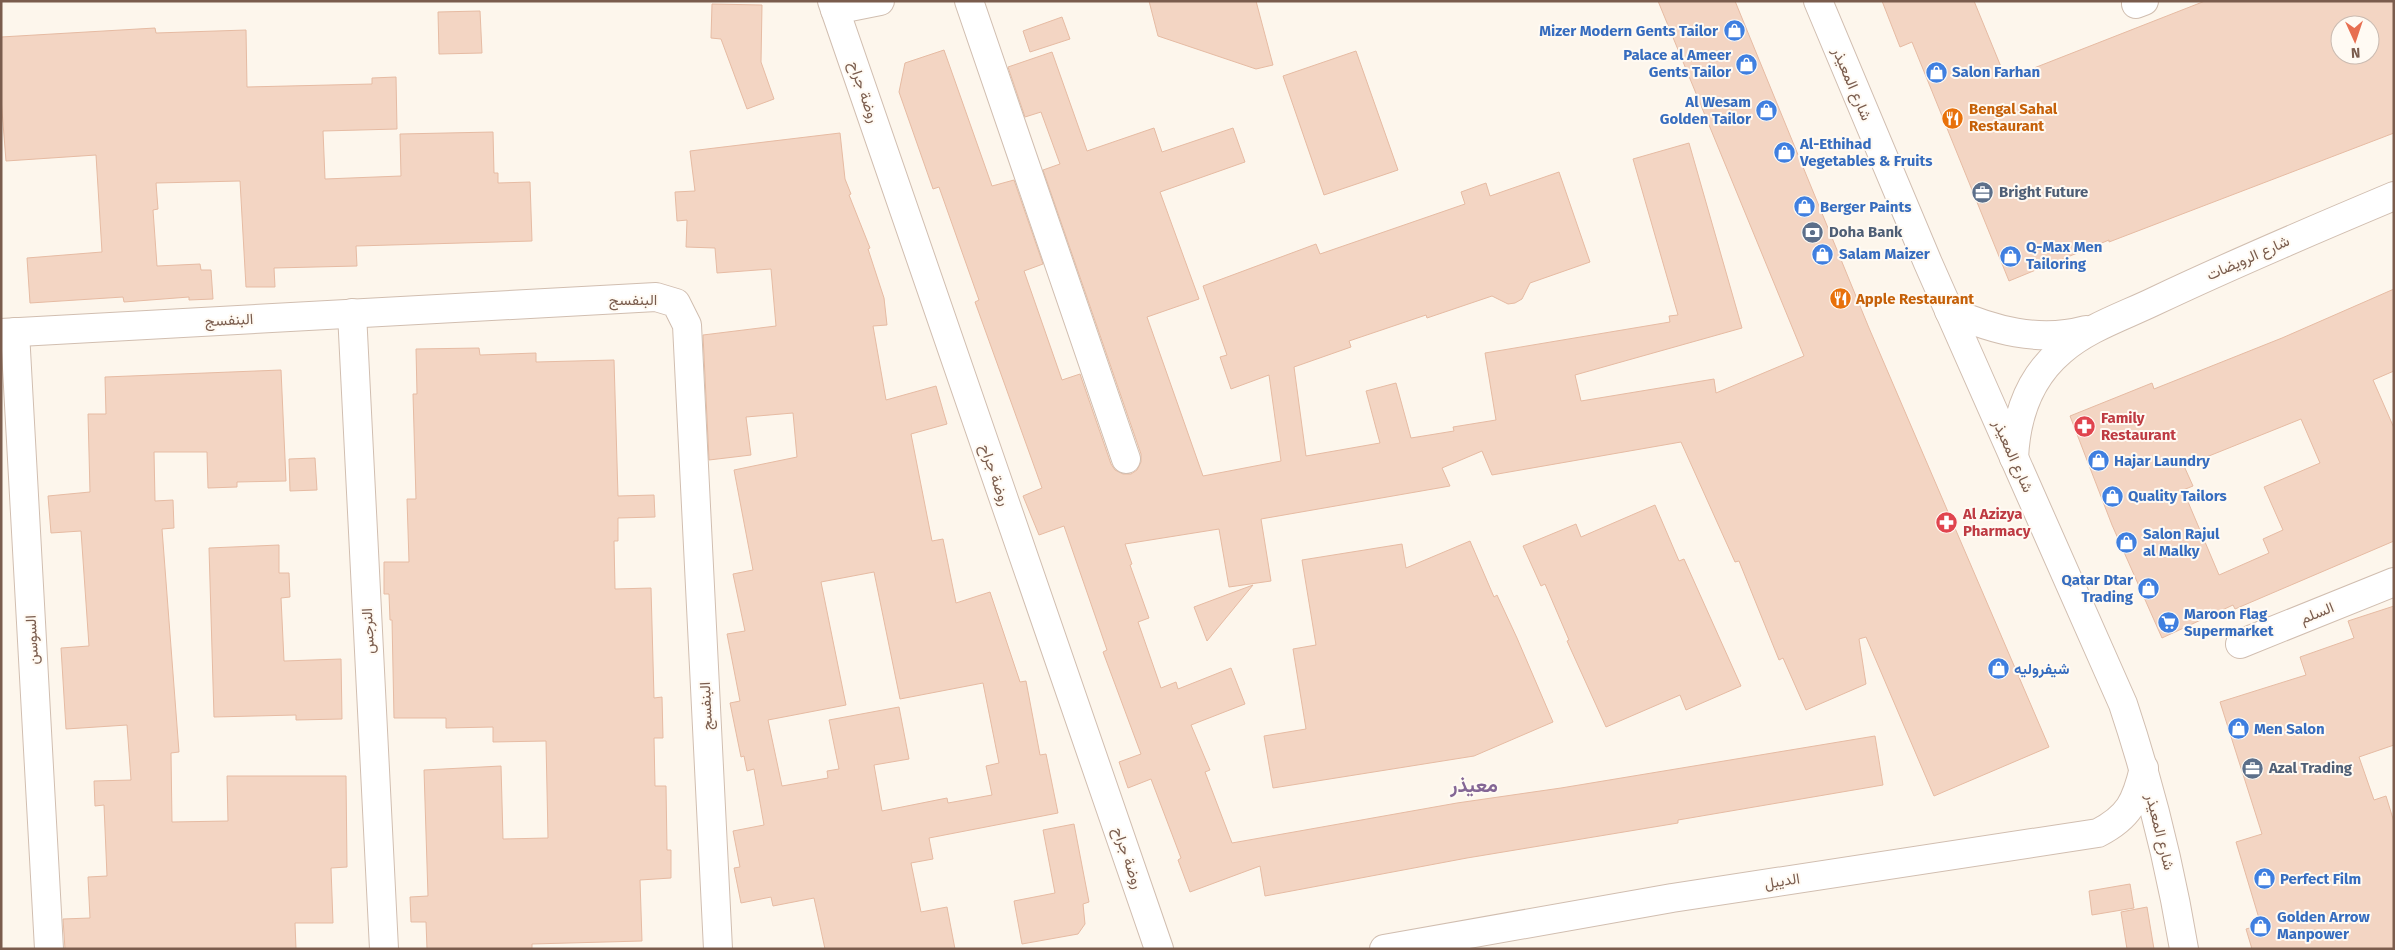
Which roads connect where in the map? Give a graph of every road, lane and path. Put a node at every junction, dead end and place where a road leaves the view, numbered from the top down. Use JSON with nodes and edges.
{"nodes":[{"id":1,"x":880,"y":1,"type":"edge"},
{"id":2,"x":969,"y":1,"type":"edge"},
{"id":3,"x":1818,"y":1,"type":"edge"},
{"id":4,"x":834,"y":5,"type":"edge"},
{"id":5,"x":2394,"y":196,"type":"edge"},
{"id":6,"x":1949,"y":311,"type":"junction"},
{"id":7,"x":352,"y":313,"type":"junction"},
{"id":8,"x":2104,"y":325,"type":"junction"},
{"id":9,"x":8,"y":333,"type":"edge"},
{"id":10,"x":2014,"y":458,"type":"junction"},
{"id":11,"x":1126,"y":459,"type":"dead end"},
{"id":12,"x":2394,"y":582,"type":"edge"},
{"id":13,"x":2240,"y":644,"type":"dead end"},
{"id":14,"x":2144,"y":768,"type":"junction"},
{"id":15,"x":49,"y":949,"type":"edge"},
{"id":16,"x":384,"y":949,"type":"edge"},
{"id":17,"x":718,"y":949,"type":"edge"},
{"id":18,"x":1159,"y":949,"type":"edge"},
{"id":19,"x":1384,"y":949,"type":"edge"},
{"id":20,"x":2184,"y":949,"type":"edge"}],
"edges":[{"from":1,"to":4,"type":"street"},
{"from":2,"to":11,"type":"street"},
{"from":3,"to":6,"type":"street","name":"شارع المعيذر"},
{"from":4,"to":18,"type":"street","name":"روضة جراح"},
{"from":5,"to":8,"type":"street","name":"شارع الرويضات"},
{"from":6,"to":8,"type":"street","name":"شارع الرويضات"},
{"from":6,"to":10,"type":"street","name":"شارع المعيذر"},
{"from":7,"to":9,"type":"street","name":"البنفسج"},
{"from":7,"to":16,"type":"street","name":"النرجس"},
{"from":7,"to":17,"type":"street","name":"البنفسج"},
{"from":8,"to":10,"type":"street","name":"شارع الرويضات"},
{"from":9,"to":15,"type":"street","name":"السوسن"},
{"from":10,"to":14,"type":"street","name":"شارع المعيذر"},
{"from":12,"to":13,"type":"street","name":"السلم"},
{"from":14,"to":19,"type":"street","name":"الديبل"},
{"from":14,"to":20,"type":"street","name":"شارع المعيذر"}]}
